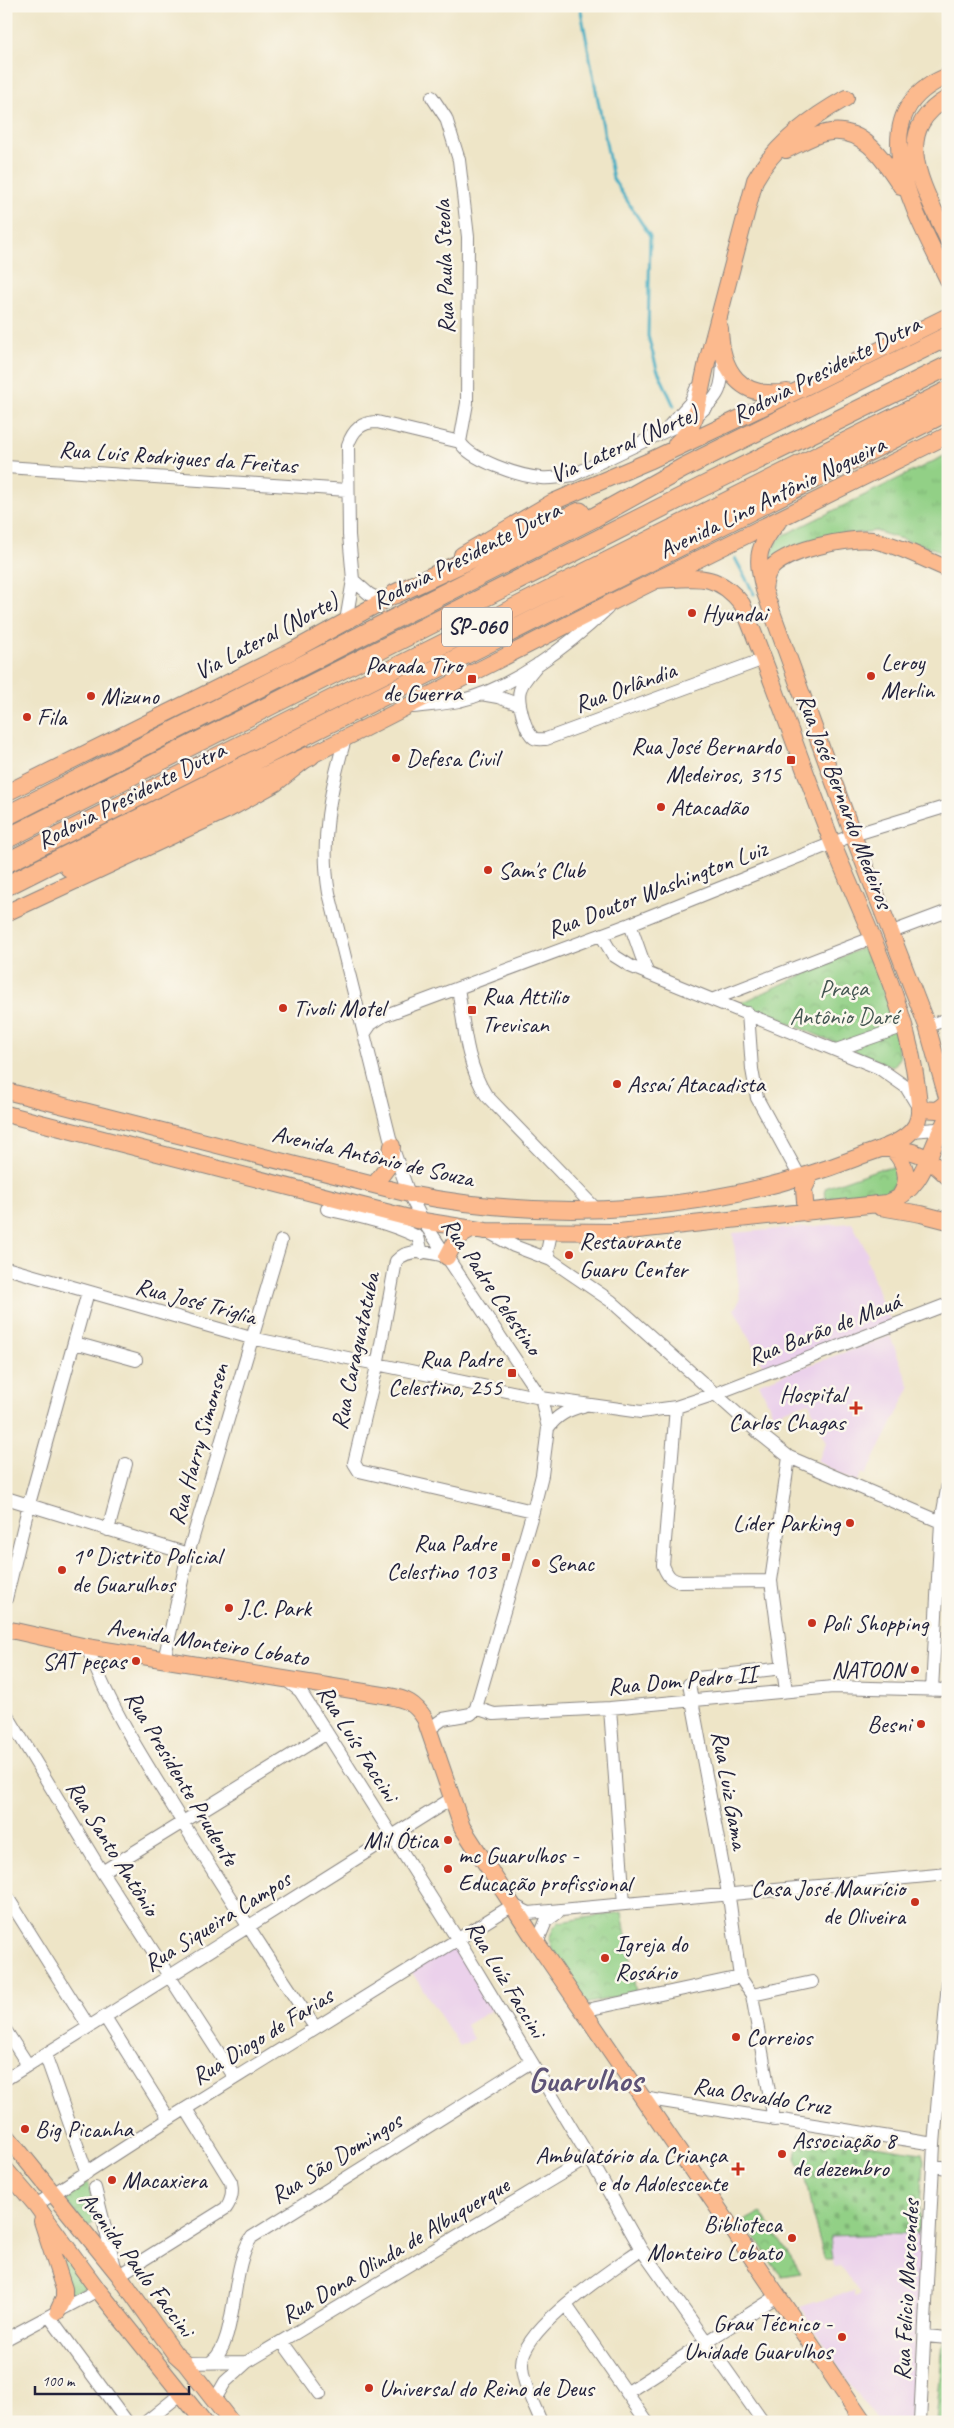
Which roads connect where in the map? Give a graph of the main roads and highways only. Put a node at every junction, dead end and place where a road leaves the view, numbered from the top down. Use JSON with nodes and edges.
{"nodes":[{"id":1,"x":948,"y":76,"type":"edge"},
{"id":2,"x":948,"y":98,"type":"edge"},
{"id":3,"x":843,"y":132,"type":"junction"},
{"id":4,"x":771,"y":158,"type":"junction"},
{"id":5,"x":914,"y":208,"type":"junction"},
{"id":6,"x":948,"y":240,"type":"edge"},
{"id":7,"x":948,"y":280,"type":"edge"},
{"id":8,"x":721,"y":310,"type":"junction"},
{"id":9,"x":948,"y":316,"type":"edge"},
{"id":10,"x":948,"y":336,"type":"edge"},
{"id":11,"x":944,"y":368,"type":"edge"},
{"id":12,"x":799,"y":390,"type":"junction"},
{"id":13,"x":948,"y":391,"type":"edge"},
{"id":14,"x":948,"y":411,"type":"edge"},
{"id":15,"x":948,"y":435,"type":"edge"},
{"id":16,"x":649,"y":461,"type":"junction"},
{"id":17,"x":683,"y":468,"type":"junction"},
{"id":18,"x":593,"y":518,"type":"junction"},
{"id":19,"x":781,"y":518,"type":"junction"},
{"id":20,"x":948,"y":569,"type":"edge"},
{"id":21,"x":657,"y":580,"type":"junction"},
{"id":22,"x":764,"y":590,"type":"junction"},
{"id":23,"x":389,"y":597,"type":"junction"},
{"id":24,"x":799,"y":685,"type":"junction"},
{"id":25,"x":779,"y":694,"type":"junction"},
{"id":26,"x":310,"y":756,"type":"junction"},
{"id":27,"x":6,"y":793,"type":"edge"},
{"id":28,"x":6,"y":816,"type":"edge"},
{"id":29,"x":6,"y":839,"type":"edge"},
{"id":30,"x":6,"y":864,"type":"edge"},
{"id":31,"x":45,"y":866,"type":"junction"},
{"id":32,"x":6,"y":886,"type":"edge"},
{"id":33,"x":6,"y":913,"type":"edge"},
{"id":34,"x":6,"y":1091,"type":"edge"},
{"id":35,"x":948,"y":1101,"type":"edge"},
{"id":36,"x":919,"y":1109,"type":"junction"},
{"id":37,"x":6,"y":1114,"type":"edge"},
{"id":38,"x":946,"y":1121,"type":"edge"},
{"id":39,"x":392,"y":1146,"type":"road end"},
{"id":40,"x":885,"y":1149,"type":"junction"},
{"id":41,"x":929,"y":1160,"type":"junction"},
{"id":42,"x":806,"y":1176,"type":"junction"},
{"id":43,"x":948,"y":1178,"type":"edge"},
{"id":44,"x":375,"y":1184,"type":"junction"},
{"id":45,"x":899,"y":1198,"type":"junction"},
{"id":46,"x":873,"y":1206,"type":"junction"},
{"id":47,"x":806,"y":1213,"type":"junction"},
{"id":48,"x":948,"y":1222,"type":"edge"},
{"id":49,"x":479,"y":1230,"type":"junction"},
{"id":50,"x":448,"y":1257,"type":"road end"},
{"id":51,"x":6,"y":1629,"type":"edge"},
{"id":52,"x":6,"y":2136,"type":"edge"},
{"id":53,"x":6,"y":2170,"type":"edge"},
{"id":54,"x":36,"y":2205,"type":"junction"},
{"id":55,"x":98,"y":2290,"type":"junction"},
{"id":56,"x":53,"y":2314,"type":"road end"},
{"id":57,"x":180,"y":2358,"type":"junction"},
{"id":58,"x":204,"y":2422,"type":"edge"},
{"id":59,"x":231,"y":2422,"type":"edge"},
{"id":60,"x":864,"y":2422,"type":"edge"}],
"edges":[{"from":1,"to":5,"type":"main road"},
{"from":2,"to":6,"type":"main road"},
{"from":3,"to":4,"type":"main road"},
{"from":3,"to":4,"type":"main road"},
{"from":3,"to":5,"type":"main road"},
{"from":4,"to":8,"type":"main road"},
{"from":5,"to":7,"type":"main road"},
{"from":8,"to":12,"type":"main road"},
{"from":8,"to":16,"type":"main road"},
{"from":9,"to":12,"type":"main road","name":"Via Lateral (Norte)"},
{"from":10,"to":17,"type":"highway","name":"Rodovia Presidente Dutra","number":"SP-060"},
{"from":11,"to":18,"type":"highway","number":"SP-060"},
{"from":11,"to":29,"type":"highway","name":"Rodovia Presidente Dutra","number":"SP-060"},
{"from":12,"to":16,"type":"main road","name":"Via Lateral (Norte)"},
{"from":13,"to":30,"type":"highway","name":"Rodovia Presidente Dutra","number":"SP-060"},
{"from":14,"to":31,"type":"highway","name":"Rodovia Presidente Dutra","number":"SP-060"},
{"from":15,"to":19,"type":"main road","name":"Avenida Lino Antônio Nogueira"},
{"from":16,"to":23,"type":"main road","name":"Via Lateral (Norte)"},
{"from":17,"to":18,"type":"highway","name":"Rodovia Presidente Dutra","number":"SP-060"},
{"from":17,"to":23,"type":"highway"},
{"from":18,"to":28,"type":"highway","name":"Rodovia Presidente Dutra","number":"SP-060"},
{"from":19,"to":21,"type":"main road","name":"Avenida Lino Antônio Nogueira"},
{"from":19,"to":22,"type":"main road","name":"Rua José Bernardo Medeiros"},
{"from":20,"to":22,"type":"main road"},
{"from":21,"to":25,"type":"main road","name":"Rua José Bernardo Medeiros"},
{"from":21,"to":26,"type":"main road","name":"Avenida Lino Antônio Nogueira"},
{"from":22,"to":24,"type":"main road","name":"Rua José Bernardo Medeiros"},
{"from":23,"to":27,"type":"main road","name":"Via Lateral (Norte)"},
{"from":24,"to":25,"type":"main road"},
{"from":24,"to":35,"type":"main road","name":"Rua José Bernardo Medeiros"},
{"from":25,"to":36,"type":"main road","name":"Rua José Bernardo Medeiros"},
{"from":26,"to":31,"type":"highway"},
{"from":26,"to":33,"type":"main road","name":"Avenida Lino Antônio Nogueira"},
{"from":31,"to":32,"type":"highway","name":"Rodovia Presidente Dutra","number":"SP-060"},
{"from":34,"to":44,"type":"main road","name":"Avenida Antônio de Souza"},
{"from":35,"to":36,"type":"main road"},
{"from":36,"to":40,"type":"main road","name":"Avenida Antônio de Souza"},
{"from":37,"to":49,"type":"main road","name":"Avenida Antônio de Souza"},
{"from":38,"to":41,"type":"main road"},
{"from":39,"to":44,"type":"main road"},
{"from":40,"to":41,"type":"main road","name":"Avenida Antônio de Souza"},
{"from":40,"to":42,"type":"main road","name":"Avenida Antônio de Souza"},
{"from":40,"to":45,"type":"main road"},
{"from":41,"to":43,"type":"main road","name":"Avenida Antônio de Souza"},
{"from":41,"to":45,"type":"main road","name":"Avenida Antônio de Souza"},
{"from":42,"to":44,"type":"main road","name":"Avenida Antônio de Souza"},
{"from":42,"to":47,"type":"main road"},
{"from":45,"to":46,"type":"main road","name":"Avenida Antônio de Souza"},
{"from":46,"to":47,"type":"main road","name":"Avenida Antônio de Souza"},
{"from":46,"to":48,"type":"main road","name":"Avenida Antônio de Souza"},
{"from":47,"to":49,"type":"main road","name":"Avenida Antônio de Souza"},
{"from":49,"to":50,"type":"main road"},
{"from":51,"to":60,"type":"main road","name":"Avenida Monteiro Lobato"},
{"from":52,"to":57,"type":"main road","name":"Avenida Paulo Faccini"},
{"from":53,"to":54,"type":"main road","name":"Avenida Paulo Faccini"},
{"from":54,"to":55,"type":"main road","name":"Avenida Paulo Faccini"},
{"from":54,"to":56,"type":"main road"},
{"from":55,"to":57,"type":"main road"},
{"from":55,"to":58,"type":"main road","name":"Avenida Paulo Faccini"},
{"from":57,"to":59,"type":"main road","name":"Avenida Paulo Faccini"}]}
